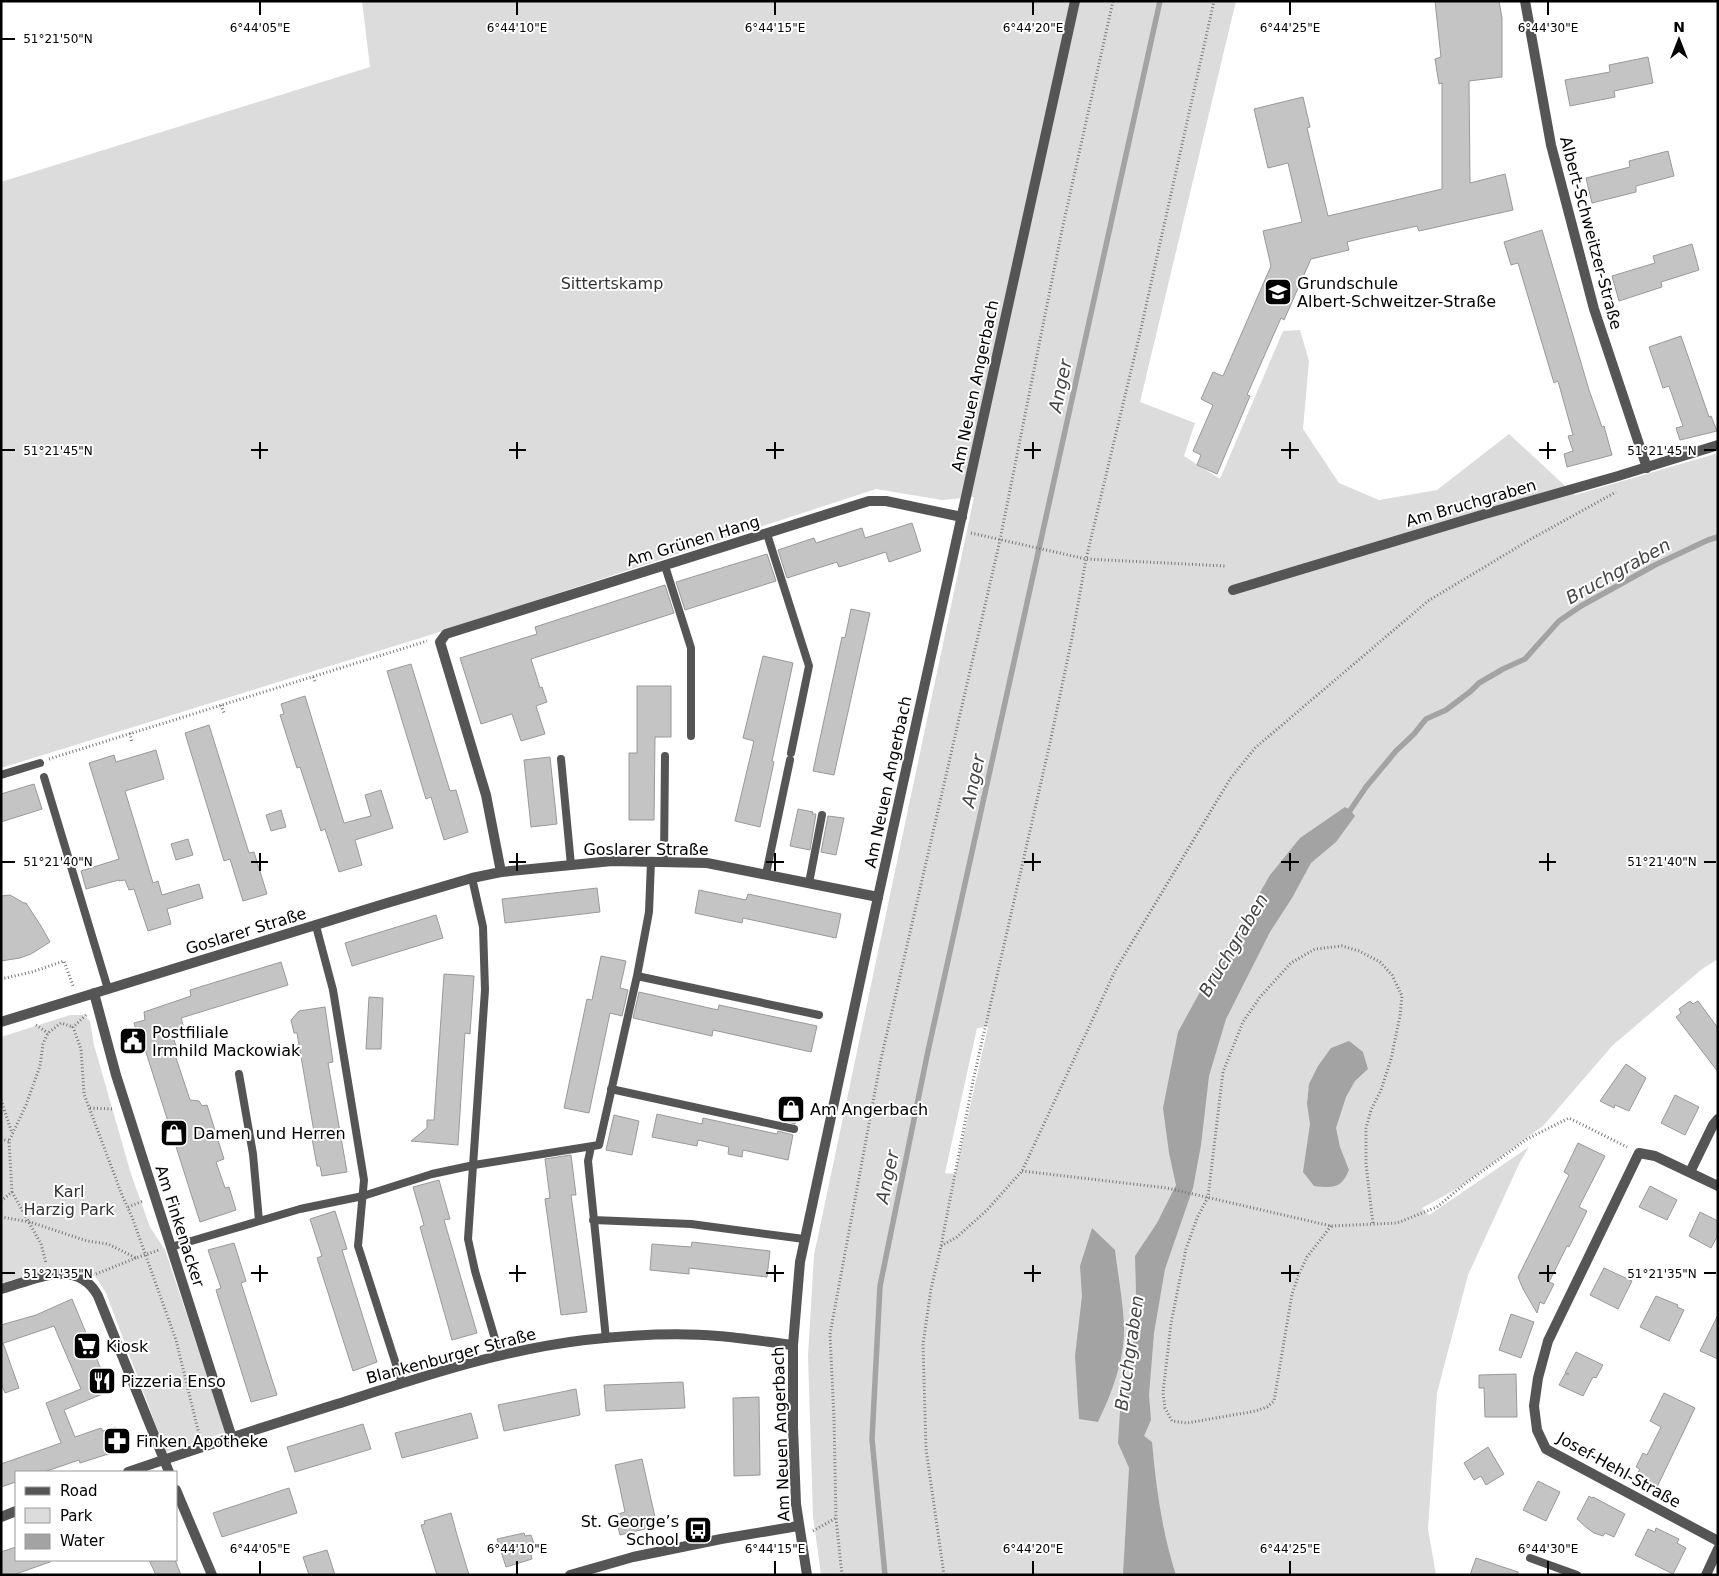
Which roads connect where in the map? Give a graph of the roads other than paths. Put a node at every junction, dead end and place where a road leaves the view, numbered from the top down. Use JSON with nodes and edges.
{"nodes":[{"id":1,"x":1075,"y":1,"type":"edge"},
{"id":2,"x":1525,"y":1,"type":"edge"},
{"id":3,"x":1718,"y":445,"type":"edge"},
{"id":4,"x":1647,"y":468,"type":"junction"},
{"id":5,"x":962,"y":517,"type":"junction"},
{"id":6,"x":766,"y":534,"type":"junction"},
{"id":7,"x":666,"y":566,"type":"junction"},
{"id":8,"x":1233,"y":590,"type":"dead end"},
{"id":9,"x":691,"y":736,"type":"dead end"},
{"id":10,"x":664,"y":756,"type":"dead end"},
{"id":11,"x":561,"y":758,"type":"dead end"},
{"id":12,"x":40,"y":763,"type":"road end"},
{"id":13,"x":1,"y":775,"type":"edge"},
{"id":14,"x":44,"y":778,"type":"dead end"},
{"id":15,"x":822,"y":815,"type":"dead end"},
{"id":16,"x":651,"y":861,"type":"junction"},
{"id":17,"x":664,"y":861,"type":"junction"},
{"id":18,"x":571,"y":865,"type":"junction"},
{"id":19,"x":501,"y":872,"type":"junction"},
{"id":20,"x":766,"y":874,"type":"junction"},
{"id":21,"x":472,"y":878,"type":"junction"},
{"id":22,"x":809,"y":883,"type":"junction"},
{"id":23,"x":878,"y":897,"type":"junction"},
{"id":24,"x":316,"y":926,"type":"junction"},
{"id":25,"x":637,"y":976,"type":"junction"},
{"id":26,"x":108,"y":989,"type":"junction"},
{"id":27,"x":94,"y":993,"type":"junction"},
{"id":28,"x":819,"y":1015,"type":"dead end"},
{"id":29,"x":1,"y":1022,"type":"edge"},
{"id":30,"x":239,"y":1074,"type":"dead end"},
{"id":31,"x":611,"y":1089,"type":"junction"},
{"id":32,"x":1718,"y":1119,"type":"edge"},
{"id":33,"x":794,"y":1130,"type":"dead end"},
{"id":34,"x":590,"y":1147,"type":"junction"},
{"id":35,"x":474,"y":1165,"type":"junction"},
{"id":36,"x":1690,"y":1172,"type":"junction"},
{"id":37,"x":1718,"y":1186,"type":"edge"},
{"id":38,"x":363,"y":1196,"type":"junction"},
{"id":39,"x":593,"y":1220,"type":"junction"},
{"id":40,"x":259,"y":1221,"type":"junction"},
{"id":41,"x":804,"y":1239,"type":"junction"},
{"id":42,"x":171,"y":1247,"type":"junction"},
{"id":43,"x":1,"y":1289,"type":"edge"},
{"id":44,"x":606,"y":1339,"type":"junction"},
{"id":45,"x":793,"y":1344,"type":"junction"},
{"id":46,"x":500,"y":1356,"type":"junction"},
{"id":47,"x":402,"y":1383,"type":"junction"},
{"id":48,"x":232,"y":1438,"type":"junction"},
{"id":49,"x":164,"y":1460,"type":"junction"},
{"id":50,"x":131,"y":1471,"type":"edge"},
{"id":51,"x":169,"y":1471,"type":"edge"},
{"id":52,"x":178,"y":1495,"type":"edge"},
{"id":53,"x":15,"y":1511,"type":"edge"},
{"id":54,"x":1,"y":1517,"type":"edge"},
{"id":55,"x":799,"y":1531,"type":"junction"},
{"id":56,"x":1718,"y":1541,"type":"edge"},
{"id":57,"x":1718,"y":1549,"type":"edge"},
{"id":58,"x":1530,"y":1558,"type":"dead end"},
{"id":59,"x":212,"y":1575,"type":"edge"},
{"id":60,"x":570,"y":1575,"type":"edge"},
{"id":61,"x":807,"y":1575,"type":"edge"},
{"id":62,"x":1577,"y":1575,"type":"edge"},
{"id":63,"x":1706,"y":1575,"type":"edge"}],
"edges":[{"from":1,"to":5,"type":"street","name":"Am Neuen Angerbach"},
{"from":2,"to":4,"type":"street","name":"Albert-Schweitzer-Straße"},
{"from":3,"to":4,"type":"street","name":"Am Bruchgraben"},
{"from":4,"to":8,"type":"street","name":"Am Bruchgraben"},
{"from":5,"to":6,"type":"street","name":"Am Grünen Hang"},
{"from":5,"to":23,"type":"street","name":"Am Neuen Angerbach"},
{"from":6,"to":7,"type":"street","name":"Am Grünen Hang"},
{"from":6,"to":20,"type":"lane"},
{"from":7,"to":9,"type":"lane"},
{"from":7,"to":19,"type":"street","name":"Am Grünen Hang"},
{"from":10,"to":17,"type":"lane"},
{"from":11,"to":18,"type":"lane"},
{"from":12,"to":13,"type":"lane"},
{"from":14,"to":26,"type":"lane"},
{"from":15,"to":22,"type":"lane"},
{"from":16,"to":17,"type":"street","name":"Goslarer Straße"},
{"from":16,"to":18,"type":"street","name":"Goslarer Straße"},
{"from":16,"to":25,"type":"lane"},
{"from":17,"to":20,"type":"street","name":"Goslarer Straße"},
{"from":18,"to":19,"type":"street","name":"Goslarer Straße"},
{"from":19,"to":21,"type":"street","name":"Goslarer Straße"},
{"from":20,"to":22,"type":"street","name":"Goslarer Straße"},
{"from":21,"to":24,"type":"street","name":"Goslarer Straße"},
{"from":21,"to":35,"type":"lane"},
{"from":22,"to":23,"type":"street","name":"Goslarer Straße"},
{"from":23,"to":41,"type":"street","name":"Am Neuen Angerbach"},
{"from":24,"to":26,"type":"street","name":"Goslarer Straße"},
{"from":24,"to":38,"type":"lane"},
{"from":25,"to":28,"type":"lane"},
{"from":25,"to":31,"type":"lane"},
{"from":26,"to":27,"type":"street","name":"Goslarer Straße"},
{"from":27,"to":29,"type":"street","name":"Goslarer Straße"},
{"from":27,"to":42,"type":"street","name":"Am Finkenacker"},
{"from":30,"to":40,"type":"lane"},
{"from":31,"to":33,"type":"lane"},
{"from":31,"to":34,"type":"lane"},
{"from":32,"to":36,"type":"street"},
{"from":34,"to":35,"type":"lane"},
{"from":34,"to":39,"type":"lane"},
{"from":35,"to":38,"type":"lane"},
{"from":35,"to":46,"type":"lane"},
{"from":36,"to":37,"type":"street"},
{"from":36,"to":56,"type":"street","name":"Josef-Hehl-Straße"},
{"from":38,"to":40,"type":"lane"},
{"from":38,"to":47,"type":"lane"},
{"from":39,"to":41,"type":"lane"},
{"from":39,"to":44,"type":"lane"},
{"from":40,"to":42,"type":"lane"},
{"from":41,"to":45,"type":"street","name":"Am Neuen Angerbach"},
{"from":42,"to":48,"type":"street","name":"Am Finkenacker"},
{"from":43,"to":49,"type":"street"},
{"from":44,"to":45,"type":"street","name":"Blankenburger Straße"},
{"from":44,"to":46,"type":"street","name":"Blankenburger Straße"},
{"from":45,"to":55,"type":"street","name":"Am Neuen Angerbach"},
{"from":46,"to":47,"type":"street","name":"Blankenburger Straße"},
{"from":47,"to":48,"type":"street","name":"Blankenburger Straße"},
{"from":48,"to":49,"type":"street","name":"Blankenburger Straße"},
{"from":49,"to":50,"type":"street","name":"Blankenburger Straße"},
{"from":49,"to":51,"type":"street"},
{"from":52,"to":59,"type":"street"},
{"from":53,"to":54,"type":"street"},
{"from":55,"to":60,"type":"street"},
{"from":55,"to":61,"type":"street","name":"Am Neuen Angerbach"},
{"from":57,"to":63,"type":"street"},
{"from":58,"to":62,"type":"lane"}]}
